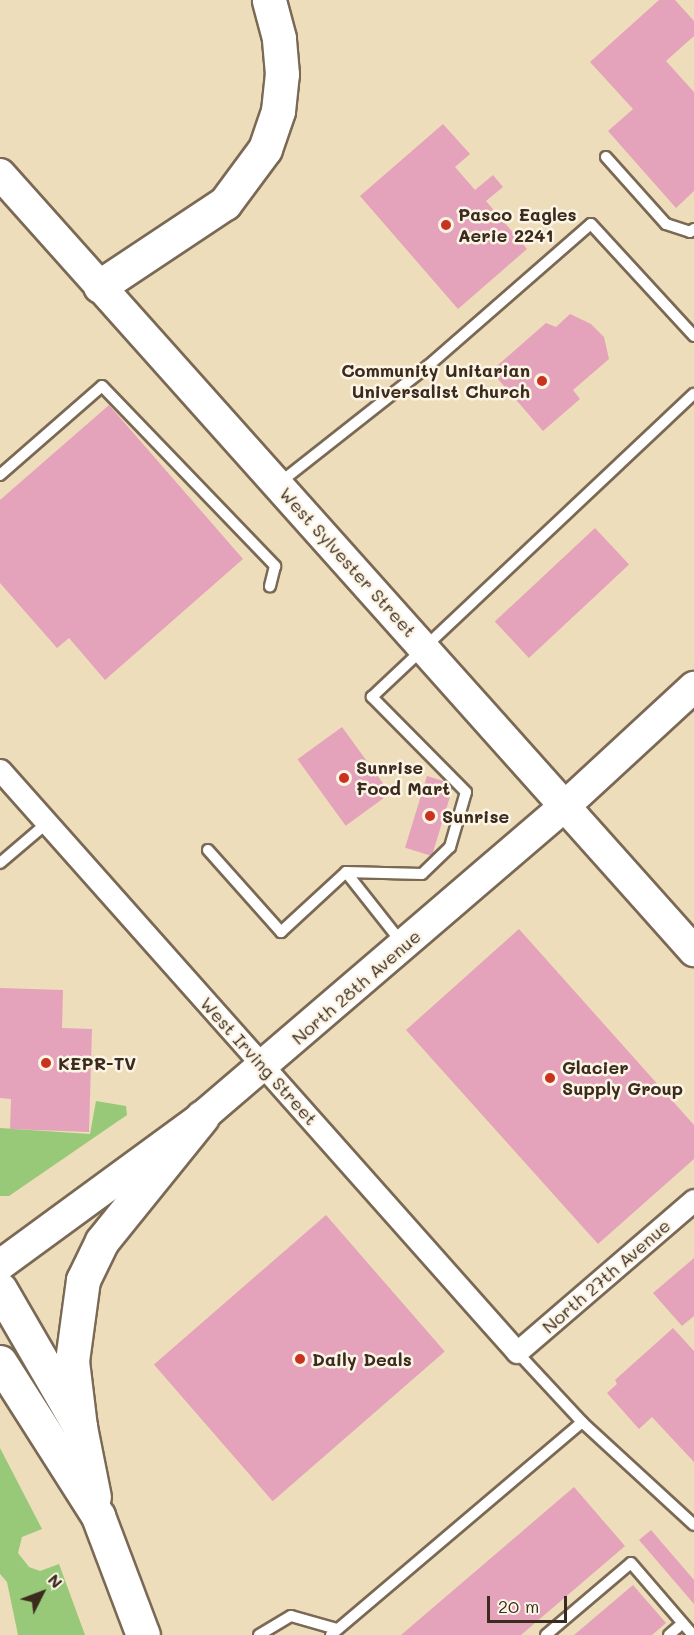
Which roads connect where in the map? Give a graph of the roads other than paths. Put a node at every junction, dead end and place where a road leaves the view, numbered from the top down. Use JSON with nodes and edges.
{"nodes":[{"id":1,"x":269,"y":0,"type":"edge"},
{"id":2,"x":606,"y":157,"type":"dead end"},
{"id":3,"x":0,"y":174,"type":"edge"},
{"id":4,"x":694,"y":229,"type":"edge"},
{"id":5,"x":100,"y":286,"type":"junction"},
{"id":6,"x":694,"y":336,"type":"edge"},
{"id":7,"x":694,"y":394,"type":"edge"},
{"id":8,"x":0,"y":476,"type":"edge"},
{"id":9,"x":278,"y":484,"type":"junction"},
{"id":10,"x":270,"y":586,"type":"dead end"},
{"id":11,"x":424,"y":648,"type":"junction"},
{"id":12,"x":694,"y":687,"type":"edge"},
{"id":13,"x":0,"y":770,"type":"edge"},
{"id":14,"x":565,"y":806,"type":"junction"},
{"id":15,"x":47,"y":823,"type":"junction"},
{"id":16,"x":208,"y":850,"type":"dead end"},
{"id":17,"x":0,"y":863,"type":"edge"},
{"id":18,"x":346,"y":872,"type":"junction"},
{"id":19,"x":404,"y":946,"type":"junction"},
{"id":20,"x":694,"y":951,"type":"edge"},
{"id":21,"x":263,"y":1066,"type":"junction"},
{"id":22,"x":202,"y":1117,"type":"junction"},
{"id":23,"x":694,"y":1200,"type":"edge"},
{"id":24,"x":0,"y":1265,"type":"edge"},
{"id":25,"x":0,"y":1289,"type":"edge"},
{"id":26,"x":517,"y":1352,"type":"junction"},
{"id":27,"x":0,"y":1362,"type":"edge"},
{"id":28,"x":582,"y":1422,"type":"junction"},
{"id":29,"x":80,"y":1427,"type":"junction"},
{"id":30,"x":98,"y":1516,"type":"junction"},
{"id":31,"x":694,"y":1525,"type":"edge"},
{"id":32,"x":683,"y":1623,"type":"junction"},
{"id":33,"x":334,"y":1632,"type":"edge"},
{"id":34,"x":143,"y":1635,"type":"edge"},
{"id":35,"x":259,"y":1635,"type":"edge"},
{"id":36,"x":546,"y":1635,"type":"edge"},
{"id":37,"x":669,"y":1635,"type":"edge"},
{"id":38,"x":693,"y":1635,"type":"edge"}],
"edges":[{"from":1,"to":5,"type":"main road"},
{"from":2,"to":4,"type":"lane"},
{"from":3,"to":5,"type":"street","name":"West Sylvester Street"},
{"from":5,"to":9,"type":"street","name":"West Sylvester Street"},
{"from":6,"to":9,"type":"lane"},
{"from":7,"to":11,"type":"lane"},
{"from":8,"to":10,"type":"lane"},
{"from":9,"to":11,"type":"street","name":"West Sylvester Street"},
{"from":11,"to":14,"type":"street","name":"West Sylvester Street"},
{"from":11,"to":18,"type":"lane"},
{"from":12,"to":14,"type":"street","name":"North 28th Avenue"},
{"from":13,"to":15,"type":"street","name":"West Irving Street"},
{"from":14,"to":19,"type":"street","name":"North 28th Avenue"},
{"from":14,"to":20,"type":"street","name":"West Sylvester Street"},
{"from":15,"to":17,"type":"lane"},
{"from":15,"to":21,"type":"street","name":"West Irving Street"},
{"from":16,"to":18,"type":"lane"},
{"from":18,"to":19,"type":"lane"},
{"from":19,"to":21,"type":"street","name":"North 28th Avenue"},
{"from":21,"to":22,"type":"street","name":"North 28th Avenue"},
{"from":21,"to":26,"type":"street","name":"West Irving Street"},
{"from":22,"to":24,"type":"street","name":"North 28th Avenue"},
{"from":22,"to":29,"type":"main road"},
{"from":23,"to":26,"type":"street","name":"North 27th Avenue"},
{"from":25,"to":29,"type":"main road"},
{"from":26,"to":28,"type":"lane"},
{"from":27,"to":30,"type":"main road"},
{"from":28,"to":31,"type":"lane"},
{"from":28,"to":33,"type":"lane"},
{"from":29,"to":30,"type":"main road"},
{"from":30,"to":34,"type":"main road"},
{"from":32,"to":36,"type":"lane"},
{"from":32,"to":37,"type":"lane"},
{"from":32,"to":38,"type":"lane"},
{"from":33,"to":35,"type":"lane"}]}
